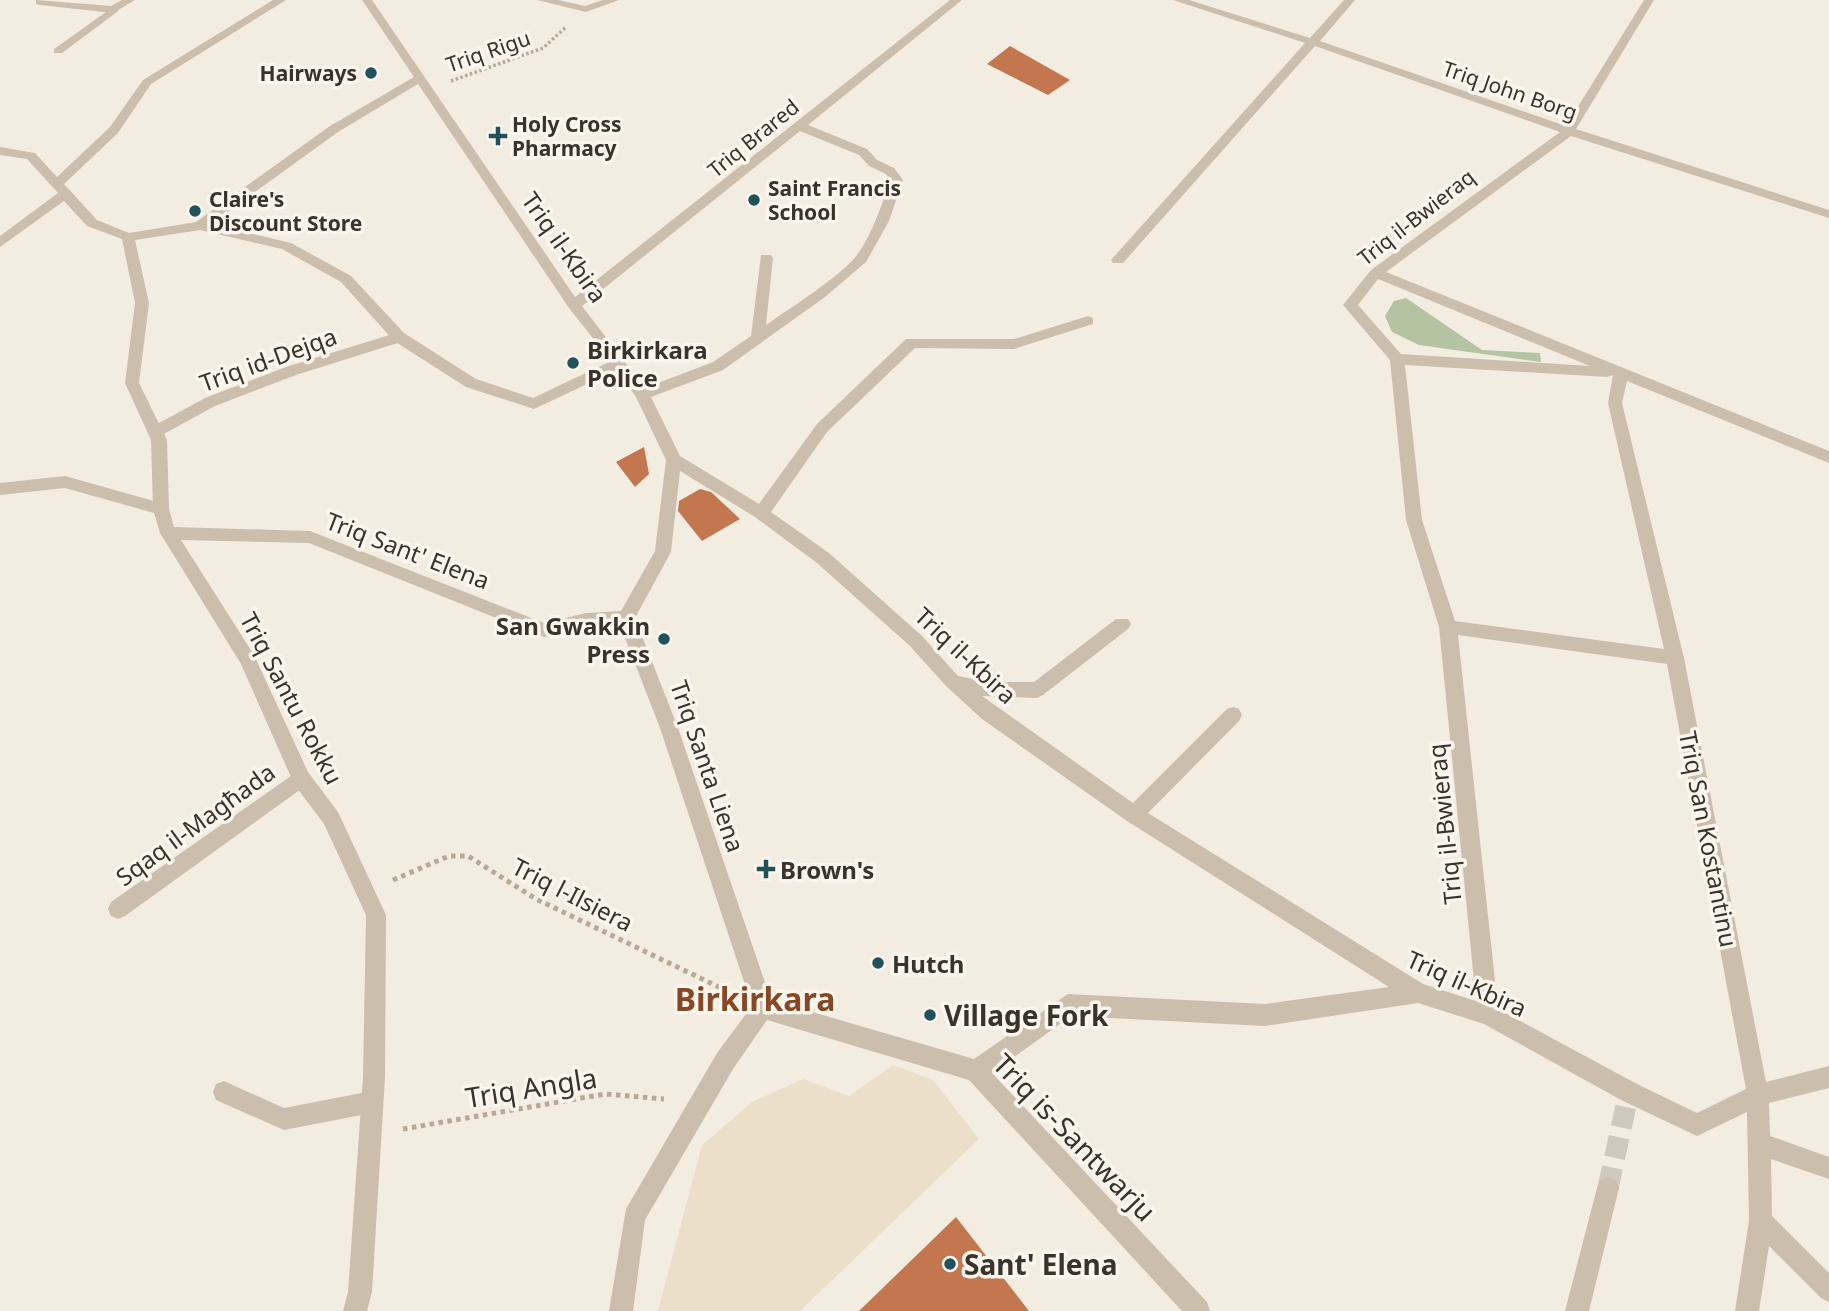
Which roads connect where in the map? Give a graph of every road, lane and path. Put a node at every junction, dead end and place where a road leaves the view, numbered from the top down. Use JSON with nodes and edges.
{"nodes":[{"id":1,"x":130,"y":0,"type":"edge"},
{"id":2,"x":281,"y":0,"type":"edge"},
{"id":3,"x":367,"y":0,"type":"edge"},
{"id":4,"x":542,"y":0,"type":"edge"},
{"id":5,"x":614,"y":0,"type":"edge"},
{"id":6,"x":957,"y":0,"type":"edge"},
{"id":7,"x":1178,"y":0,"type":"edge"},
{"id":8,"x":1350,"y":0,"type":"edge"},
{"id":9,"x":1649,"y":0,"type":"edge"},
{"id":10,"x":40,"y":2,"type":"edge"},
{"id":11,"x":586,"y":9,"type":"junction"},
{"id":12,"x":113,"y":10,"type":"junction"},
{"id":13,"x":1313,"y":42,"type":"junction"},
{"id":14,"x":58,"y":51,"type":"dead end"},
{"id":15,"x":423,"y":84,"type":"junction"},
{"id":16,"x":799,"y":126,"type":"junction"},
{"id":17,"x":1569,"y":131,"type":"junction"},
{"id":18,"x":0,"y":151,"type":"edge"},
{"id":19,"x":62,"y":188,"type":"junction"},
{"id":20,"x":1829,"y":214,"type":"edge"},
{"id":21,"x":200,"y":226,"type":"junction"},
{"id":22,"x":128,"y":237,"type":"junction"},
{"id":23,"x":0,"y":243,"type":"edge"},
{"id":24,"x":766,"y":258,"type":"dead end"},
{"id":25,"x":1118,"y":260,"type":"dead end"},
{"id":26,"x":1376,"y":272,"type":"junction"},
{"id":27,"x":574,"y":305,"type":"junction"},
{"id":28,"x":1088,"y":321,"type":"dead end"},
{"id":29,"x":758,"y":336,"type":"junction"},
{"id":30,"x":400,"y":337,"type":"junction"},
{"id":31,"x":1396,"y":359,"type":"junction"},
{"id":32,"x":620,"y":363,"type":"junction"},
{"id":33,"x":1621,"y":372,"type":"junction"},
{"id":34,"x":642,"y":395,"type":"junction"},
{"id":35,"x":155,"y":432,"type":"junction"},
{"id":36,"x":1829,"y":457,"type":"edge"},
{"id":37,"x":674,"y":460,"type":"junction"},
{"id":38,"x":0,"y":489,"type":"edge"},
{"id":39,"x":161,"y":509,"type":"junction"},
{"id":40,"x":761,"y":513,"type":"junction"},
{"id":41,"x":168,"y":533,"type":"junction"},
{"id":42,"x":626,"y":618,"type":"junction"},
{"id":43,"x":1122,"y":624,"type":"dead end"},
{"id":44,"x":1448,"y":627,"type":"junction"},
{"id":45,"x":1675,"y":658,"type":"junction"},
{"id":46,"x":952,"y":681,"type":"junction"},
{"id":47,"x":1233,"y":715,"type":"dead end"},
{"id":48,"x":301,"y":778,"type":"junction"},
{"id":49,"x":1134,"y":815,"type":"junction"},
{"id":50,"x":365,"y":891,"type":"junction"},
{"id":51,"x":118,"y":909,"type":"dead end"},
{"id":52,"x":1418,"y":993,"type":"junction"},
{"id":53,"x":763,"y":1008,"type":"junction"},
{"id":54,"x":1488,"y":1015,"type":"junction"},
{"id":55,"x":976,"y":1071,"type":"junction"},
{"id":56,"x":1829,"y":1077,"type":"edge"},
{"id":57,"x":224,"y":1092,"type":"dead end"},
{"id":58,"x":1758,"y":1095,"type":"junction"},
{"id":59,"x":372,"y":1102,"type":"junction"},
{"id":60,"x":699,"y":1103,"type":"junction"},
{"id":61,"x":370,"y":1135,"type":"junction"},
{"id":62,"x":1758,"y":1143,"type":"junction"},
{"id":63,"x":1829,"y":1168,"type":"edge"},
{"id":64,"x":1608,"y":1188,"type":"tunnel mouth"},
{"id":65,"x":1761,"y":1221,"type":"junction"},
{"id":66,"x":1829,"y":1290,"type":"edge"},
{"id":67,"x":355,"y":1311,"type":"edge"},
{"id":68,"x":621,"y":1311,"type":"edge"},
{"id":69,"x":1198,"y":1311,"type":"edge"},
{"id":70,"x":1577,"y":1311,"type":"edge"},
{"id":71,"x":1747,"y":1311,"type":"edge"}],
"edges":[{"from":1,"to":12,"type":"street"},
{"from":2,"to":19,"type":"street"},
{"from":3,"to":15,"type":"street","name":"Triq il-Kbira"},
{"from":4,"to":11,"type":"street"},
{"from":5,"to":11,"type":"street"},
{"from":6,"to":16,"type":"street","name":"Triq Brared"},
{"from":7,"to":13,"type":"street","name":"Triq John Borg"},
{"from":8,"to":13,"type":"street"},
{"from":9,"to":17,"type":"street","name":"Triq il-Bwieraq"},
{"from":10,"to":12,"type":"street"},
{"from":11,"to":15,"type":"path","name":"Triq Rigu"},
{"from":12,"to":14,"type":"street"},
{"from":13,"to":17,"type":"street","name":"Triq John Borg"},
{"from":13,"to":25,"type":"street"},
{"from":15,"to":21,"type":"street"},
{"from":15,"to":27,"type":"street","name":"Triq il-Kbira"},
{"from":16,"to":27,"type":"street","name":"Triq Brared"},
{"from":16,"to":29,"type":"street"},
{"from":17,"to":20,"type":"street","name":"Triq John Borg"},
{"from":17,"to":26,"type":"street","name":"Triq il-Bwieraq"},
{"from":18,"to":19,"type":"street"},
{"from":19,"to":22,"type":"street"},
{"from":19,"to":23,"type":"street"},
{"from":21,"to":22,"type":"street"},
{"from":21,"to":30,"type":"street"},
{"from":22,"to":35,"type":"street","name":"Triq Santu Rokku"},
{"from":24,"to":29,"type":"street"},
{"from":26,"to":31,"type":"street","name":"Triq il-Bwieraq"},
{"from":26,"to":33,"type":"street"},
{"from":27,"to":32,"type":"street","name":"Triq il-Kbira"},
{"from":28,"to":40,"type":"street"},
{"from":29,"to":34,"type":"street"},
{"from":30,"to":32,"type":"street"},
{"from":30,"to":35,"type":"street","name":"Triq id-Dejqa"},
{"from":31,"to":33,"type":"street"},
{"from":31,"to":44,"type":"street","name":"Triq il-Bwieraq"},
{"from":32,"to":34,"type":"street","name":"Triq il-Kbira"},
{"from":33,"to":36,"type":"street"},
{"from":33,"to":45,"type":"street","name":"Triq San Kostantinu"},
{"from":34,"to":37,"type":"street","name":"Triq il-Kbira"},
{"from":35,"to":39,"type":"street","name":"Triq Santu Rokku"},
{"from":37,"to":40,"type":"street","name":"Triq il-Kbira"},
{"from":37,"to":42,"type":"street"},
{"from":38,"to":39,"type":"street"},
{"from":39,"to":41,"type":"street","name":"Triq Santu Rokku"},
{"from":40,"to":46,"type":"street","name":"Triq il-Kbira"},
{"from":41,"to":42,"type":"street","name":"Triq Sant' Elena"},
{"from":41,"to":48,"type":"street","name":"Triq Santu Rokku"},
{"from":42,"to":53,"type":"street","name":"Triq Santa Liena"},
{"from":43,"to":46,"type":"street"},
{"from":44,"to":45,"type":"street"},
{"from":44,"to":54,"type":"street","name":"Triq il-Bwieraq"},
{"from":45,"to":58,"type":"street","name":"Triq San Kostantinu"},
{"from":46,"to":49,"type":"street","name":"Triq il-Kbira"},
{"from":47,"to":49,"type":"street"},
{"from":48,"to":50,"type":"street","name":"Triq Santu Rokku"},
{"from":48,"to":51,"type":"street","name":"Sqaq il-Magħada"},
{"from":49,"to":52,"type":"street","name":"Triq il-Kbira"},
{"from":50,"to":53,"type":"path","name":"Triq l-Ilsiera"},
{"from":50,"to":59,"type":"street","name":"Triq Santu Rokku"},
{"from":52,"to":54,"type":"street","name":"Triq il-Kbira"},
{"from":52,"to":55,"type":"street"},
{"from":53,"to":55,"type":"street","name":"Triq is-Santwarju"},
{"from":53,"to":60,"type":"street"},
{"from":54,"to":58,"type":"street","name":"Triq il-Kbira"},
{"from":55,"to":69,"type":"street","name":"Triq is-Santwarju"},
{"from":56,"to":58,"type":"street"},
{"from":57,"to":59,"type":"street"},
{"from":58,"to":62,"type":"street","name":"Triq San Kostantinu"},
{"from":59,"to":61,"type":"street","name":"Triq Santu Rokku"},
{"from":60,"to":61,"type":"path","name":"Triq Angla"},
{"from":60,"to":68,"type":"street"},
{"from":61,"to":67,"type":"street","name":"Triq Santu Rokku"},
{"from":62,"to":63,"type":"street"},
{"from":62,"to":65,"type":"street","name":"Triq San Kostantinu"},
{"from":64,"to":70,"type":"street"},
{"from":65,"to":66,"type":"street"},
{"from":65,"to":71,"type":"street","name":"Triq San Kostantinu"}]}
